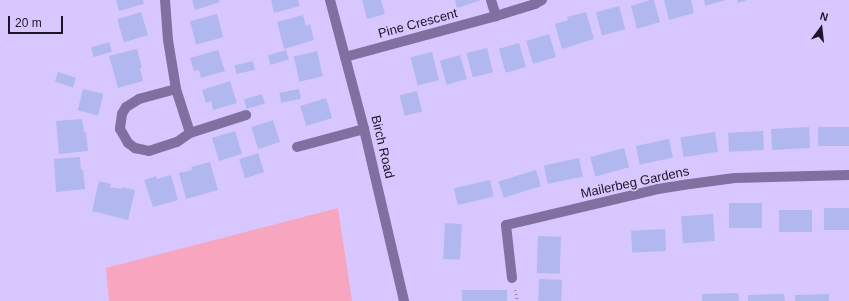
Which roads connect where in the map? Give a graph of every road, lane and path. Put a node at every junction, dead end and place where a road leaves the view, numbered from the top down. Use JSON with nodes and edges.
{"nodes":[{"id":1,"x":165,"y":0,"type":"edge"},
{"id":2,"x":330,"y":0,"type":"edge"},
{"id":3,"x":491,"y":0,"type":"edge"},
{"id":4,"x":542,"y":0,"type":"edge"},
{"id":5,"x":496,"y":16,"type":"junction"},
{"id":6,"x":345,"y":57,"type":"junction"},
{"id":7,"x":176,"y":89,"type":"junction"},
{"id":8,"x":246,"y":115,"type":"dead end"},
{"id":9,"x":364,"y":129,"type":"junction"},
{"id":10,"x":190,"y":133,"type":"junction"},
{"id":11,"x":297,"y":147,"type":"dead end"},
{"id":12,"x":849,"y":174,"type":"edge"},
{"id":13,"x":512,"y":278,"type":"dead end"},
{"id":14,"x":404,"y":301,"type":"edge"}],
"edges":[{"from":1,"to":7,"type":"street"},
{"from":2,"to":6,"type":"street","name":"Birch Road"},
{"from":3,"to":5,"type":"street"},
{"from":4,"to":5,"type":"street","name":"Pine Crescent"},
{"from":5,"to":6,"type":"street","name":"Pine Crescent"},
{"from":6,"to":9,"type":"street","name":"Birch Road"},
{"from":7,"to":10,"type":"street"},
{"from":7,"to":10,"type":"street"},
{"from":8,"to":10,"type":"street"},
{"from":9,"to":11,"type":"street"},
{"from":9,"to":14,"type":"street","name":"Birch Road"},
{"from":12,"to":13,"type":"street","name":"Mailerbeg Gardens"}]}
